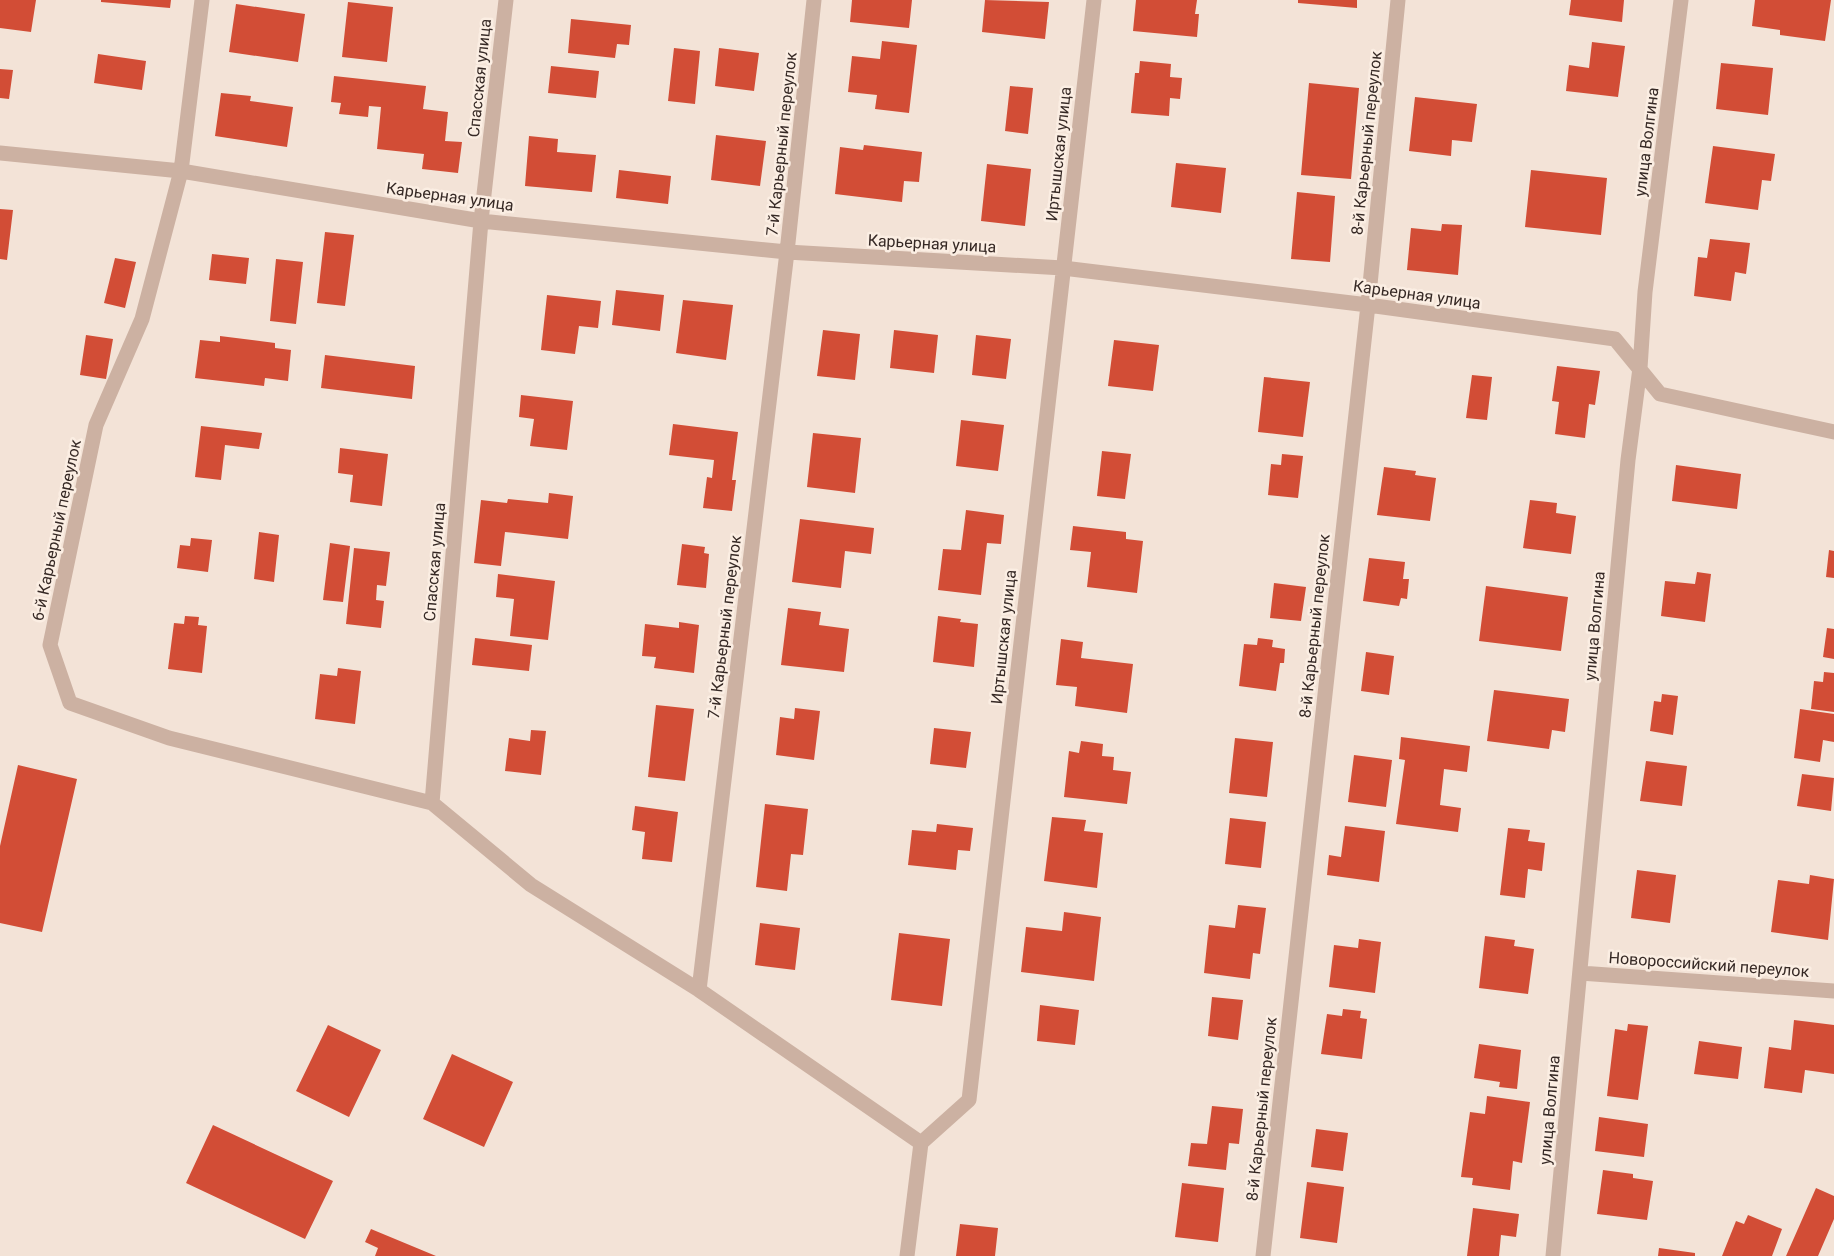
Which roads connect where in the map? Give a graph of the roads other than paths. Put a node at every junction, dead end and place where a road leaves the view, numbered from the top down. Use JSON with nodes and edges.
{"nodes":[{"id":1,"x":202,"y":0,"type":"edge"},
{"id":2,"x":506,"y":0,"type":"edge"},
{"id":3,"x":814,"y":0,"type":"edge"},
{"id":4,"x":1094,"y":0,"type":"edge"},
{"id":5,"x":1398,"y":0,"type":"edge"},
{"id":6,"x":1681,"y":0,"type":"edge"},
{"id":7,"x":0,"y":153,"type":"edge"},
{"id":8,"x":181,"y":171,"type":"junction"},
{"id":9,"x":481,"y":220,"type":"junction"},
{"id":10,"x":787,"y":252,"type":"junction"},
{"id":11,"x":1063,"y":268,"type":"junction"},
{"id":12,"x":1368,"y":305,"type":"junction"},
{"id":13,"x":1640,"y":368,"type":"junction"},
{"id":14,"x":1834,"y":432,"type":"edge"},
{"id":15,"x":432,"y":803,"type":"junction"},
{"id":16,"x":1581,"y":973,"type":"junction"},
{"id":17,"x":699,"y":990,"type":"junction"},
{"id":18,"x":1834,"y":991,"type":"edge"},
{"id":19,"x":921,"y":1143,"type":"junction"},
{"id":20,"x":907,"y":1256,"type":"edge"},
{"id":21,"x":1263,"y":1256,"type":"edge"},
{"id":22,"x":1553,"y":1256,"type":"edge"}],
"edges":[{"from":1,"to":8,"type":"street","name":"6-й Карьерный переулок"},
{"from":2,"to":9,"type":"street","name":"Спасская улица"},
{"from":3,"to":10,"type":"street","name":"7-й Карьерный переулок"},
{"from":4,"to":11,"type":"street","name":"Иртышская улица"},
{"from":5,"to":12,"type":"street","name":"8-й Карьерный переулок"},
{"from":6,"to":13,"type":"street","name":"улица Волгина"},
{"from":7,"to":8,"type":"street","name":"Карьерная улица"},
{"from":8,"to":9,"type":"street","name":"Карьерная улица"},
{"from":8,"to":15,"type":"street","name":"6-й Карьерный переулок"},
{"from":9,"to":10,"type":"street","name":"Карьерная улица"},
{"from":9,"to":15,"type":"street","name":"Спасская улица"},
{"from":10,"to":11,"type":"street","name":"Карьерная улица"},
{"from":10,"to":17,"type":"street","name":"7-й Карьерный переулок"},
{"from":11,"to":12,"type":"street","name":"Карьерная улица"},
{"from":11,"to":19,"type":"street","name":"Иртышская улица"},
{"from":12,"to":13,"type":"street","name":"Карьерная улица"},
{"from":12,"to":21,"type":"street","name":"8-й Карьерный переулок"},
{"from":13,"to":14,"type":"street","name":"Карьерная улица"},
{"from":13,"to":16,"type":"street","name":"улица Волгина"},
{"from":15,"to":17,"type":"street"},
{"from":16,"to":18,"type":"street","name":"Новороссийский переулок"},
{"from":16,"to":22,"type":"street","name":"улица Волгина"},
{"from":17,"to":19,"type":"street"},
{"from":19,"to":20,"type":"street"}]}
